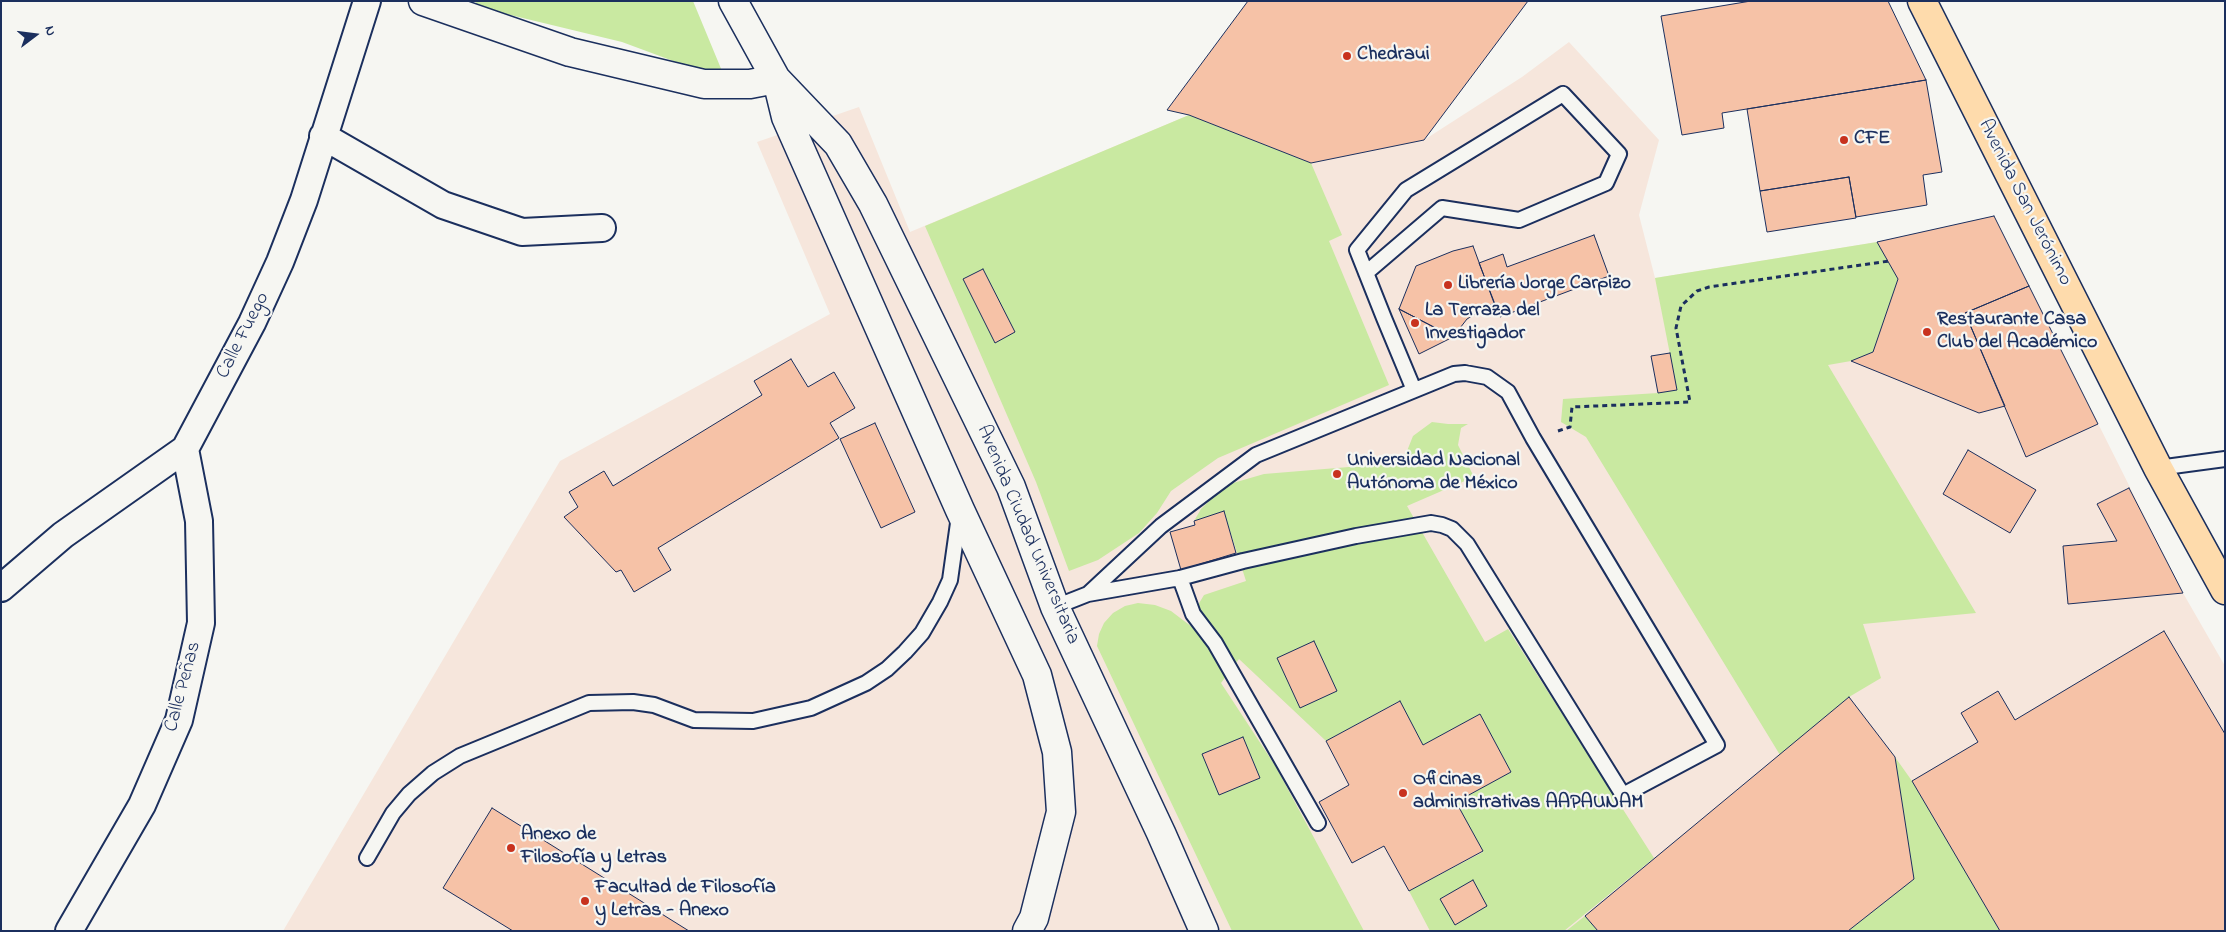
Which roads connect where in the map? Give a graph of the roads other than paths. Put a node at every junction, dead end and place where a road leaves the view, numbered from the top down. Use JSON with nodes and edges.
{"nodes":[{"id":1,"x":368,"y":1,"type":"edge"},
{"id":2,"x":423,"y":1,"type":"edge"},
{"id":3,"x":733,"y":1,"type":"edge"},
{"id":4,"x":1922,"y":1,"type":"edge"},
{"id":5,"x":776,"y":79,"type":"junction"},
{"id":6,"x":323,"y":136,"type":"junction"},
{"id":7,"x":602,"y":228,"type":"dead end"},
{"id":8,"x":1366,"y":273,"type":"junction"},
{"id":9,"x":1414,"y":390,"type":"junction"},
{"id":10,"x":185,"y":449,"type":"junction"},
{"id":11,"x":2225,"y":459,"type":"edge"},
{"id":12,"x":2158,"y":468,"type":"junction"},
{"id":13,"x":960,"y":510,"type":"junction"},
{"id":14,"x":1180,"y":578,"type":"junction"},
{"id":15,"x":1,"y":588,"type":"edge"},
{"id":16,"x":2225,"y":590,"type":"edge"},
{"id":17,"x":1088,"y":594,"type":"junction"},
{"id":18,"x":1055,"y":607,"type":"junction"},
{"id":19,"x":1318,"y":823,"type":"dead end"},
{"id":20,"x":367,"y":858,"type":"dead end"},
{"id":21,"x":1032,"y":926,"type":"edge"},
{"id":22,"x":69,"y":931,"type":"edge"},
{"id":23,"x":1204,"y":931,"type":"edge"}],
"edges":[{"from":1,"to":6,"type":"street","name":"Calle Fuego"},
{"from":2,"to":5,"type":"street"},
{"from":3,"to":5,"type":"street","name":"Avenida Ciudad Universitaria"},
{"from":4,"to":12,"type":"main road","name":"Avenida San Jerónimo"},
{"from":5,"to":13,"type":"street","name":"Avenida Ciudad Universitaria"},
{"from":5,"to":18,"type":"street","name":"Avenida Ciudad Universitaria"},
{"from":6,"to":7,"type":"street"},
{"from":6,"to":10,"type":"street","name":"Calle Fuego"},
{"from":8,"to":8,"type":"lane"},
{"from":8,"to":9,"type":"lane"},
{"from":9,"to":14,"type":"lane"},
{"from":9,"to":17,"type":"lane"},
{"from":10,"to":15,"type":"street","name":"Calle Fuego"},
{"from":10,"to":22,"type":"street","name":"Calle Peñas"},
{"from":11,"to":12,"type":"lane"},
{"from":12,"to":16,"type":"main road","name":"Avenida San Jerónimo"},
{"from":13,"to":20,"type":"lane"},
{"from":13,"to":21,"type":"street","name":"Avenida Ciudad Universitaria"},
{"from":14,"to":17,"type":"lane"},
{"from":14,"to":19,"type":"lane"},
{"from":17,"to":18,"type":"lane"},
{"from":18,"to":23,"type":"street","name":"Avenida Ciudad Universitaria"}]}
